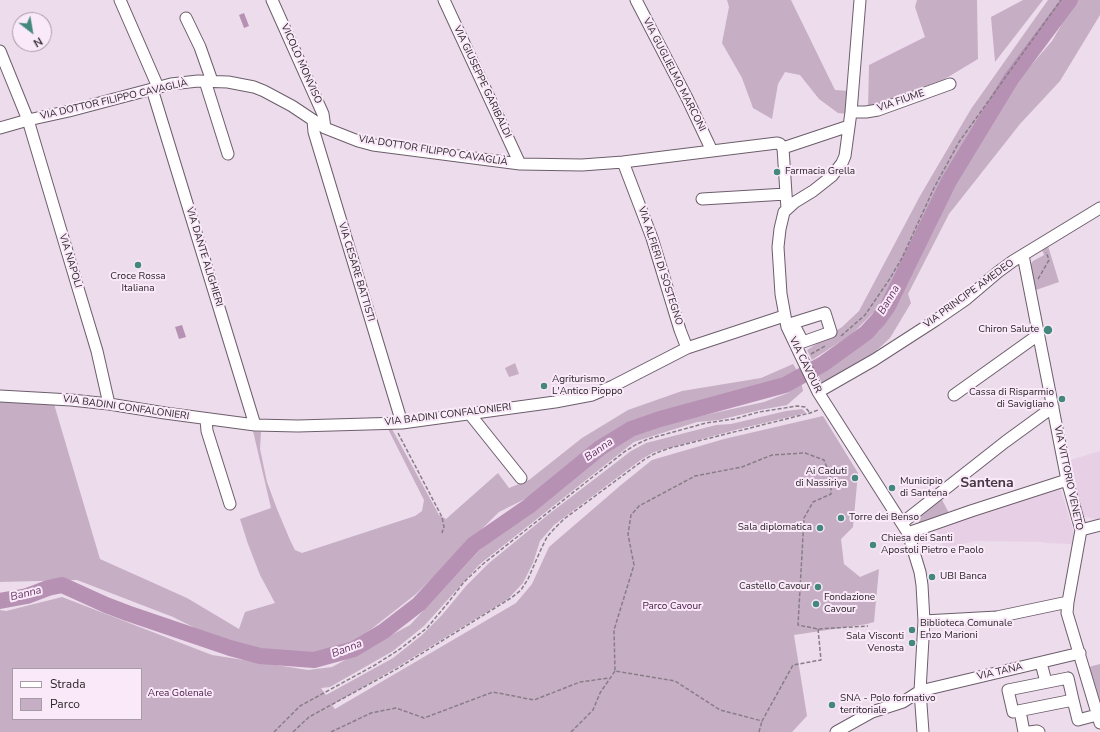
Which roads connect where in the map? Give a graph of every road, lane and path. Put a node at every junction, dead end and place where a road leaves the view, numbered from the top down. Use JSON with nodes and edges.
{"nodes":[{"id":1,"x":120,"y":0,"type":"edge"},
{"id":2,"x":272,"y":0,"type":"edge"},
{"id":3,"x":636,"y":0,"type":"edge"},
{"id":4,"x":860,"y":0,"type":"edge"},
{"id":5,"x":1061,"y":0,"type":"edge"},
{"id":6,"x":446,"y":1,"type":"edge"},
{"id":7,"x":186,"y":18,"type":"dead end"},
{"id":8,"x":0,"y":51,"type":"edge"},
{"id":9,"x":209,"y":81,"type":"junction"},
{"id":10,"x":950,"y":84,"type":"dead end"},
{"id":11,"x":155,"y":88,"type":"junction"},
{"id":12,"x":851,"y":112,"type":"junction"},
{"id":13,"x":28,"y":120,"type":"junction"},
{"id":14,"x":313,"y":120,"type":"junction"},
{"id":15,"x":849,"y":126,"type":"junction"},
{"id":16,"x":0,"y":128,"type":"edge"},
{"id":17,"x":325,"y":128,"type":"junction"},
{"id":18,"x":782,"y":148,"type":"junction"},
{"id":19,"x":712,"y":151,"type":"junction"},
{"id":20,"x":228,"y":154,"type":"dead end"},
{"id":21,"x":623,"y":162,"type":"junction"},
{"id":22,"x":520,"y":164,"type":"junction"},
{"id":23,"x":786,"y":194,"type":"junction"},
{"id":24,"x":702,"y":199,"type":"dead end"},
{"id":25,"x":1100,"y":208,"type":"edge"},
{"id":26,"x":787,"y":209,"type":"junction"},
{"id":27,"x":1042,"y":243,"type":"junction"},
{"id":28,"x":1023,"y":255,"type":"junction"},
{"id":29,"x":1029,"y":286,"type":"junction"},
{"id":30,"x":784,"y":316,"type":"junction"},
{"id":31,"x":1038,"y":335,"type":"junction"},
{"id":32,"x":836,"y":340,"type":"dead end"},
{"id":33,"x":830,"y":343,"type":"dead end"},
{"id":34,"x":687,"y":348,"type":"junction"},
{"id":35,"x":811,"y":354,"type":"dead end"},
{"id":36,"x":818,"y":391,"type":"junction"},
{"id":37,"x":954,"y":395,"type":"dead end"},
{"id":38,"x":0,"y":396,"type":"edge"},
{"id":39,"x":109,"y":404,"type":"junction"},
{"id":40,"x":826,"y":406,"type":"junction"},
{"id":41,"x":1053,"y":408,"type":"junction"},
{"id":42,"x":470,"y":413,"type":"junction"},
{"id":43,"x":810,"y":413,"type":"junction"},
{"id":44,"x":206,"y":419,"type":"junction"},
{"id":45,"x":398,"y":423,"type":"junction"},
{"id":46,"x":255,"y":425,"type":"junction"},
{"id":47,"x":521,"y":478,"type":"dead end"},
{"id":48,"x":1067,"y":480,"type":"junction"},
{"id":49,"x":230,"y":504,"type":"dead end"},
{"id":50,"x":902,"y":523,"type":"junction"},
{"id":51,"x":1100,"y":525,"type":"edge"},
{"id":52,"x":1081,"y":530,"type":"junction"},
{"id":53,"x":442,"y":533,"type":"dead end"},
{"id":54,"x":908,"y":533,"type":"junction"},
{"id":55,"x":1068,"y":602,"type":"junction"},
{"id":56,"x":924,"y":621,"type":"junction"},
{"id":57,"x":868,"y":626,"type":"dead end"},
{"id":58,"x":818,"y":629,"type":"junction"},
{"id":59,"x":1080,"y":653,"type":"junction"},
{"id":60,"x":1041,"y":663,"type":"junction"},
{"id":61,"x":615,"y":671,"type":"junction"},
{"id":62,"x":609,"y":678,"type":"junction"},
{"id":63,"x":1046,"y":682,"type":"junction"},
{"id":64,"x":920,"y":691,"type":"junction"},
{"id":65,"x":1073,"y":700,"type":"junction"},
{"id":66,"x":1020,"y":711,"type":"junction"},
{"id":67,"x":1099,"y":720,"type":"edge"},
{"id":68,"x":762,"y":721,"type":"junction"},
{"id":69,"x":274,"y":732,"type":"edge"},
{"id":70,"x":293,"y":732,"type":"edge"},
{"id":71,"x":331,"y":732,"type":"edge"},
{"id":72,"x":571,"y":732,"type":"edge"},
{"id":73,"x":759,"y":732,"type":"edge"},
{"id":74,"x":836,"y":732,"type":"edge"},
{"id":75,"x":923,"y":732,"type":"edge"},
{"id":76,"x":1024,"y":732,"type":"edge"},
{"id":77,"x":1029,"y":732,"type":"edge"},
{"id":78,"x":1039,"y":732,"type":"edge"}],
"edges":[{"from":1,"to":11,"type":"street","name":"VIA DANTE ALIGHIERI"},
{"from":2,"to":17,"type":"street","name":"VICOLO MONVISO"},
{"from":3,"to":19,"type":"street","name":"VIA GUGLIELMO MARCONI"},
{"from":4,"to":12,"type":"street"},
{"from":5,"to":32,"type":"path"},
{"from":6,"to":22,"type":"street","name":"VIA GIUSEPPE GARIBALDI"},
{"from":7,"to":9,"type":"street"},
{"from":8,"to":13,"type":"street","name":"VIA DOTTOR FILIPPO CAVAGLIÀ"},
{"from":9,"to":11,"type":"street","name":"VIA DOTTOR FILIPPO CAVAGLIÀ"},
{"from":9,"to":14,"type":"street","name":"VIA DOTTOR FILIPPO CAVAGLIÀ"},
{"from":9,"to":20,"type":"street"},
{"from":10,"to":12,"type":"street","name":"VIA FIUME"},
{"from":11,"to":13,"type":"street","name":"VIA DOTTOR FILIPPO CAVAGLIÀ"},
{"from":11,"to":46,"type":"street","name":"VIA DANTE ALIGHIERI"},
{"from":12,"to":15,"type":"street"},
{"from":13,"to":16,"type":"street"},
{"from":13,"to":39,"type":"street","name":"VIA NAPOLI"},
{"from":14,"to":17,"type":"street","name":"VIA DOTTOR FILIPPO CAVAGLIÀ"},
{"from":14,"to":45,"type":"street","name":"VIA CESARE BATTISTI"},
{"from":15,"to":18,"type":"street","name":"VIA DOTTOR FILIPPO CAVAGLIÀ"},
{"from":15,"to":26,"type":"street"},
{"from":17,"to":22,"type":"street","name":"VIA DOTTOR FILIPPO CAVAGLIÀ"},
{"from":18,"to":19,"type":"street","name":"VIA DOTTOR FILIPPO CAVAGLIÀ"},
{"from":18,"to":23,"type":"street"},
{"from":19,"to":21,"type":"street","name":"VIA DOTTOR FILIPPO CAVAGLIÀ"},
{"from":21,"to":22,"type":"street","name":"VIA DOTTOR FILIPPO CAVAGLIÀ"},
{"from":21,"to":34,"type":"street","name":"VIA ALFIERI DI SOSTEGNO"},
{"from":23,"to":24,"type":"street"},
{"from":23,"to":26,"type":"street"},
{"from":25,"to":27,"type":"street","name":"VIA PRINCIPE AMEDEO"},
{"from":26,"to":30,"type":"street","name":"VIA CAVOUR"},
{"from":27,"to":28,"type":"street","name":"VIA PRINCIPE AMEDEO"},
{"from":27,"to":29,"type":"path"},
{"from":28,"to":29,"type":"street","name":"VIA VITTORIO VENETO"},
{"from":28,"to":36,"type":"street","name":"VIA PRINCIPE AMEDEO"},
{"from":29,"to":31,"type":"street","name":"VIA VITTORIO VENETO"},
{"from":30,"to":34,"type":"street","name":"VIA BADINI CONFALONIERI"},
{"from":30,"to":36,"type":"street","name":"VIA CAVOUR"},
{"from":31,"to":37,"type":"street"},
{"from":31,"to":41,"type":"street","name":"VIA VITTORIO VENETO"},
{"from":33,"to":35,"type":"path"},
{"from":34,"to":42,"type":"street","name":"VIA BADINI CONFALONIERI"},
{"from":36,"to":40,"type":"street","name":"VIA CAVOUR"},
{"from":38,"to":39,"type":"street","name":"VIA BADINI CONFALONIERI"},
{"from":39,"to":44,"type":"street","name":"VIA BADINI CONFALONIERI"},
{"from":40,"to":43,"type":"path"},
{"from":40,"to":50,"type":"street","name":"VIA CAVOUR"},
{"from":41,"to":48,"type":"street","name":"VIA VITTORIO VENETO"},
{"from":41,"to":50,"type":"street"},
{"from":42,"to":45,"type":"street","name":"VIA BADINI CONFALONIERI"},
{"from":42,"to":47,"type":"street"},
{"from":43,"to":69,"type":"path"},
{"from":43,"to":70,"type":"path"},
{"from":44,"to":46,"type":"street","name":"VIA BADINI CONFALONIERI"},
{"from":44,"to":49,"type":"street"},
{"from":45,"to":46,"type":"street","name":"VIA BADINI CONFALONIERI"},
{"from":45,"to":53,"type":"path"},
{"from":48,"to":52,"type":"street","name":"VIA VITTORIO VENETO"},
{"from":48,"to":54,"type":"street"},
{"from":50,"to":54,"type":"street","name":"VIA CAVOUR"},
{"from":51,"to":52,"type":"street"},
{"from":52,"to":55,"type":"street","name":"VIA VITTORIO VENETO"},
{"from":54,"to":56,"type":"street","name":"VIA CAVOUR"},
{"from":55,"to":56,"type":"street"},
{"from":55,"to":59,"type":"street","name":"VIA VITTORIO VENETO"},
{"from":56,"to":64,"type":"street","name":"VIA CAVOUR"},
{"from":57,"to":58,"type":"path"},
{"from":58,"to":61,"type":"path"},
{"from":58,"to":68,"type":"path"},
{"from":59,"to":60,"type":"street","name":"VIA TANA"},
{"from":59,"to":67,"type":"street","name":"VIA VITTORIO VENETO"},
{"from":60,"to":63,"type":"street"},
{"from":60,"to":64,"type":"street","name":"VIA TANA"},
{"from":61,"to":62,"type":"path"},
{"from":61,"to":68,"type":"path"},
{"from":62,"to":71,"type":"path"},
{"from":62,"to":72,"type":"path"},
{"from":63,"to":65,"type":"street"},
{"from":63,"to":66,"type":"street"},
{"from":64,"to":74,"type":"street","name":"VIA TANA"},
{"from":64,"to":75,"type":"street","name":"VIA CAVOUR"},
{"from":65,"to":66,"type":"street"},
{"from":65,"to":67,"type":"street"},
{"from":66,"to":76,"type":"street"},
{"from":68,"to":73,"type":"path"},
{"from":77,"to":78,"type":"street"}]}
